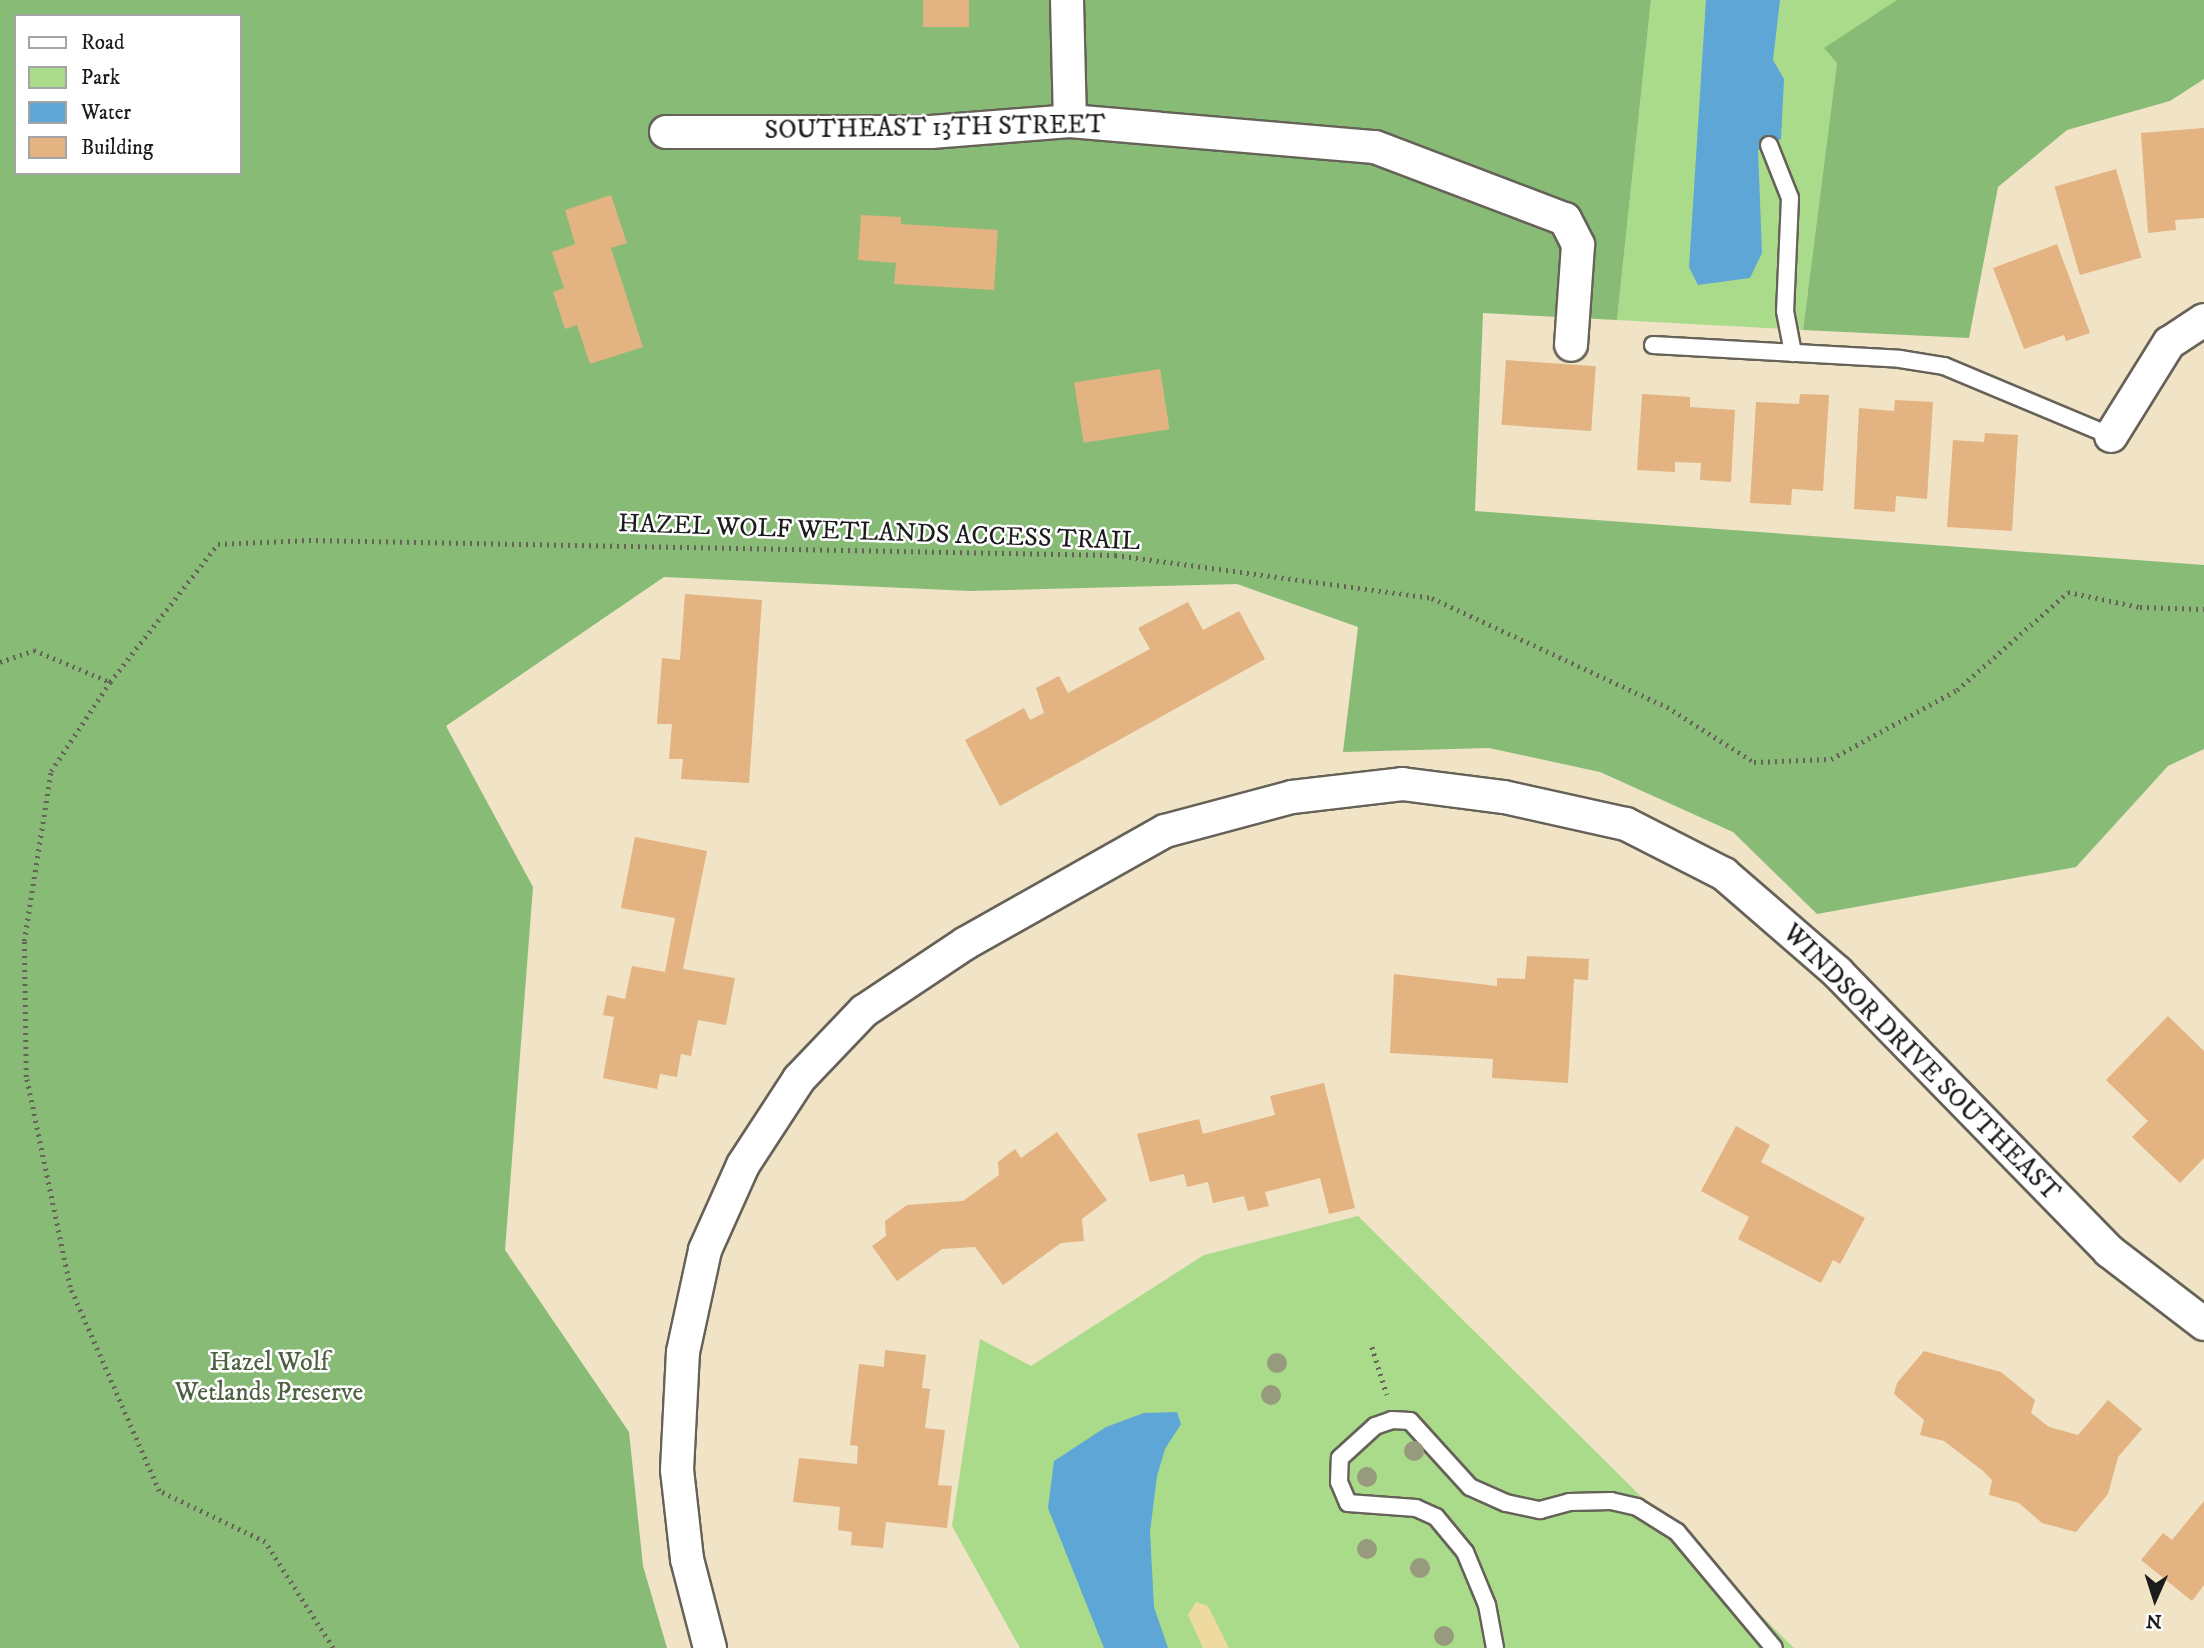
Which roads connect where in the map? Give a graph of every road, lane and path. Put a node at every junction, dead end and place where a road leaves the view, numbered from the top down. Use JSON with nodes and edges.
{"nodes":[{"id":1,"x":1067,"y":0,"type":"edge"},
{"id":2,"x":1070,"y":121,"type":"junction"},
{"id":3,"x":666,"y":132,"type":"dead end"},
{"id":4,"x":1769,"y":145,"type":"dead end"},
{"id":5,"x":2204,"y":320,"type":"edge"},
{"id":6,"x":1571,"y":345,"type":"dead end"},
{"id":7,"x":1653,"y":345,"type":"dead end"},
{"id":8,"x":1793,"y":353,"type":"junction"},
{"id":9,"x":2111,"y":436,"type":"joint"},
{"id":10,"x":2204,"y":609,"type":"edge"},
{"id":11,"x":0,"y":662,"type":"edge"},
{"id":12,"x":110,"y":682,"type":"junction"},
{"id":13,"x":2204,"y":1324,"type":"edge"},
{"id":14,"x":1373,"y":1347,"type":"dead end"},
{"id":15,"x":1392,"y":1420,"type":"junction"},
{"id":16,"x":333,"y":1648,"type":"edge"},
{"id":17,"x":710,"y":1648,"type":"edge"},
{"id":18,"x":1495,"y":1648,"type":"edge"},
{"id":19,"x":1774,"y":1648,"type":"edge"}],
"edges":[{"from":1,"to":2,"type":"street"},
{"from":2,"to":3,"type":"street","name":"SOUTHEAST 13TH STREET"},
{"from":2,"to":6,"type":"street","name":"SOUTHEAST 13TH STREET"},
{"from":4,"to":8,"type":"lane"},
{"from":5,"to":9,"type":"street"},
{"from":7,"to":8,"type":"lane"},
{"from":8,"to":9,"type":"lane"},
{"from":10,"to":12,"type":"path","name":"HAZEL WOLF WETLANDS ACCESS TRAIL"},
{"from":11,"to":12,"type":"path"},
{"from":12,"to":16,"type":"path"},
{"from":13,"to":17,"type":"street","name":"WINDSOR DRIVE SOUTHEAST"},
{"from":14,"to":15,"type":"path"},
{"from":15,"to":18,"type":"lane"},
{"from":15,"to":19,"type":"lane"}]}
